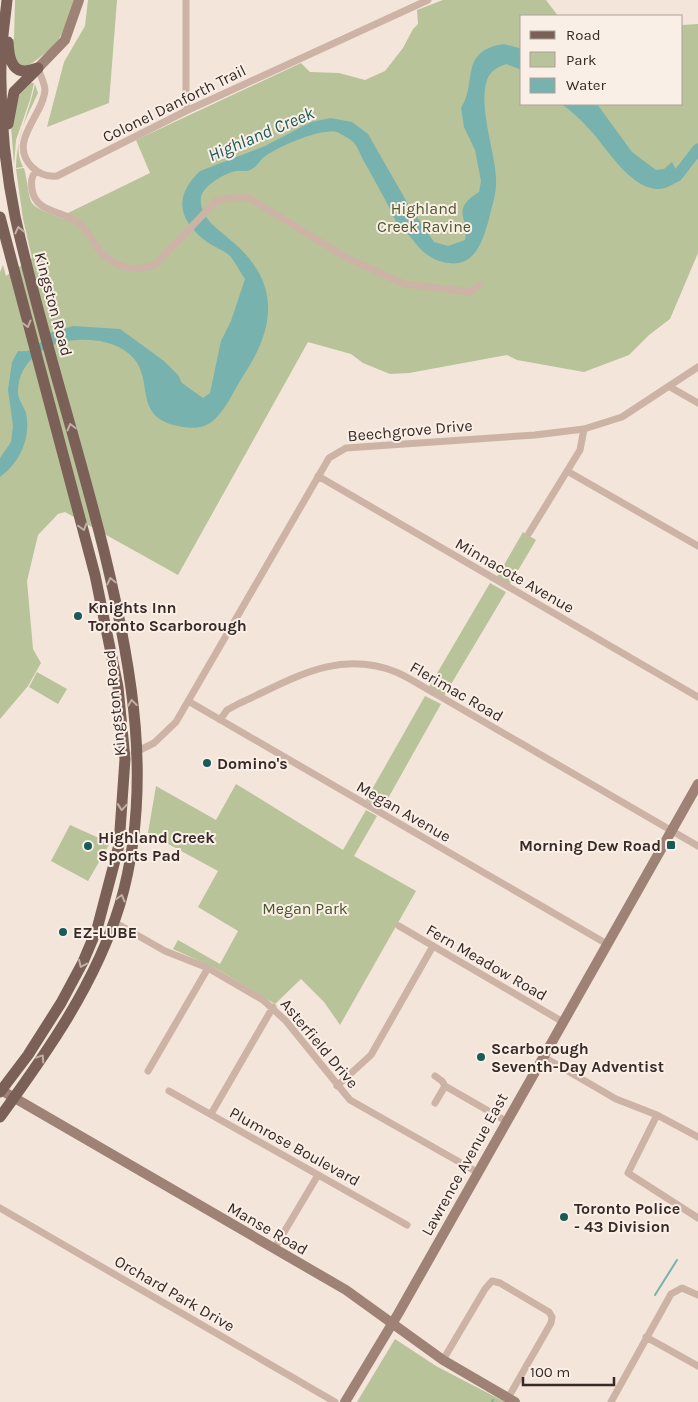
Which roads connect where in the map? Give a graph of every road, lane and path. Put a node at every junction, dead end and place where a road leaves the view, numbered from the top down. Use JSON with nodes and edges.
{"nodes":[{"id":1,"x":7,"y":0,"type":"edge"},
{"id":2,"x":79,"y":0,"type":"edge"},
{"id":3,"x":186,"y":0,"type":"edge"},
{"id":4,"x":428,"y":0,"type":"edge"},
{"id":5,"x":6,"y":12,"type":"junction"},
{"id":6,"x":38,"y":68,"type":"junction"},
{"id":7,"x":186,"y":111,"type":"junction"},
{"id":8,"x":6,"y":146,"type":"junction"},
{"id":9,"x":36,"y":171,"type":"junction"},
{"id":10,"x":0,"y":217,"type":"edge"},
{"id":11,"x":0,"y":244,"type":"edge"},
{"id":12,"x":15,"y":277,"type":"junction"},
{"id":13,"x":479,"y":285,"type":"dead end"},
{"id":14,"x":698,"y":367,"type":"edge"},
{"id":15,"x":670,"y":387,"type":"junction"},
{"id":16,"x":698,"y":403,"type":"edge"},
{"id":17,"x":584,"y":429,"type":"junction"},
{"id":18,"x":567,"y":471,"type":"junction"},
{"id":19,"x":318,"y":476,"type":"junction"},
{"id":20,"x":529,"y":533,"type":"dead end"},
{"id":21,"x":698,"y":546,"type":"edge"},
{"id":22,"x":698,"y":697,"type":"edge"},
{"id":23,"x":188,"y":701,"type":"junction"},
{"id":24,"x":220,"y":720,"type":"junction"},
{"id":25,"x":138,"y":752,"type":"junction"},
{"id":26,"x":125,"y":758,"type":"junction"},
{"id":27,"x":698,"y":784,"type":"edge"},
{"id":28,"x":671,"y":831,"type":"junction"},
{"id":29,"x":698,"y":846,"type":"edge"},
{"id":30,"x":114,"y":922,"type":"junction"},
{"id":31,"x":398,"y":926,"type":"dead end"},
{"id":32,"x":607,"y":944,"type":"junction"},
{"id":33,"x":433,"y":946,"type":"junction"},
{"id":34,"x":208,"y":968,"type":"junction"},
{"id":35,"x":273,"y":1007,"type":"junction"},
{"id":36,"x":563,"y":1022,"type":"junction"},
{"id":37,"x":542,"y":1056,"type":"junction"},
{"id":38,"x":148,"y":1071,"type":"dead end"},
{"id":39,"x":435,"y":1076,"type":"dead end"},
{"id":40,"x":337,"y":1086,"type":"junction"},
{"id":41,"x":445,"y":1086,"type":"junction"},
{"id":42,"x":0,"y":1091,"type":"edge"},
{"id":43,"x":169,"y":1091,"type":"dead end"},
{"id":44,"x":14,"y":1098,"type":"junction"},
{"id":45,"x":435,"y":1103,"type":"dead end"},
{"id":46,"x":211,"y":1114,"type":"junction"},
{"id":47,"x":657,"y":1115,"type":"junction"},
{"id":48,"x":0,"y":1117,"type":"edge"},
{"id":49,"x":506,"y":1121,"type":"junction"},
{"id":50,"x":698,"y":1137,"type":"edge"},
{"id":51,"x":477,"y":1172,"type":"junction"},
{"id":52,"x":318,"y":1175,"type":"junction"},
{"id":53,"x":0,"y":1208,"type":"edge"},
{"id":54,"x":698,"y":1218,"type":"edge"},
{"id":55,"x":407,"y":1225,"type":"dead end"},
{"id":56,"x":274,"y":1249,"type":"junction"},
{"id":57,"x":698,"y":1296,"type":"edge"},
{"id":58,"x":391,"y":1325,"type":"junction"},
{"id":59,"x":646,"y":1337,"type":"junction"},
{"id":60,"x":443,"y":1360,"type":"junction"},
{"id":61,"x":698,"y":1366,"type":"edge"},
{"id":62,"x":511,"y":1400,"type":"edge"},
{"id":63,"x":336,"y":1402,"type":"edge"},
{"id":64,"x":345,"y":1402,"type":"edge"},
{"id":65,"x":611,"y":1402,"type":"edge"}],
"edges":[{"from":1,"to":5,"type":"main road"},
{"from":2,"to":6,"type":"main road"},
{"from":3,"to":7,"type":"street"},
{"from":4,"to":7,"type":"street","name":"Colonel Danforth Trail"},
{"from":5,"to":6,"type":"main road"},
{"from":5,"to":8,"type":"main road"},
{"from":6,"to":8,"type":"main road"},
{"from":6,"to":9,"type":"street"},
{"from":7,"to":9,"type":"street","name":"Colonel Danforth Trail"},
{"from":25,"to":8,"type":"main road","name":"Kingston Road","one_way":true},
{"from":9,"to":13,"type":"street"},
{"from":10,"to":12,"type":"main road"},
{"from":11,"to":12,"type":"main road"},
{"from":12,"to":26,"type":"main road","name":"Kingston Road","one_way":true},
{"from":14,"to":15,"type":"street","name":"Beechgrove Drive"},
{"from":15,"to":16,"type":"street"},
{"from":15,"to":17,"type":"street","name":"Beechgrove Drive"},
{"from":17,"to":18,"type":"street"},
{"from":17,"to":19,"type":"street","name":"Beechgrove Drive"},
{"from":18,"to":20,"type":"street"},
{"from":18,"to":21,"type":"street"},
{"from":19,"to":22,"type":"street","name":"Minnacote Avenue"},
{"from":19,"to":23,"type":"street","name":"Beechgrove Drive"},
{"from":23,"to":24,"type":"street","name":"Megan Avenue"},
{"from":23,"to":25,"type":"street","name":"Beechgrove Drive"},
{"from":24,"to":28,"type":"street","name":"Flerimac Road"},
{"from":24,"to":32,"type":"street","name":"Megan Avenue"},
{"from":25,"to":26,"type":"street","name":"Beechgrove Drive"},
{"from":30,"to":25,"type":"main road","name":"Kingston Road","one_way":true},
{"from":26,"to":42,"type":"main road","name":"Kingston Road","one_way":true},
{"from":27,"to":28,"type":"main road","name":"Lawrence Avenue East"},
{"from":28,"to":29,"type":"street"},
{"from":28,"to":32,"type":"main road","name":"Lawrence Avenue East"},
{"from":30,"to":34,"type":"street","name":"Asterfield Drive"},
{"from":44,"to":30,"type":"main road","name":"Kingston Road","one_way":true},
{"from":31,"to":33,"type":"street","name":"Fern Meadow Road"},
{"from":32,"to":36,"type":"main road","name":"Lawrence Avenue East"},
{"from":33,"to":36,"type":"street","name":"Fern Meadow Road"},
{"from":33,"to":40,"type":"street"},
{"from":34,"to":35,"type":"street","name":"Asterfield Drive"},
{"from":34,"to":38,"type":"street"},
{"from":35,"to":40,"type":"street","name":"Asterfield Drive"},
{"from":35,"to":46,"type":"street"},
{"from":36,"to":37,"type":"main road","name":"Lawrence Avenue East"},
{"from":37,"to":47,"type":"street"},
{"from":37,"to":49,"type":"main road","name":"Lawrence Avenue East"},
{"from":39,"to":41,"type":"street"},
{"from":40,"to":51,"type":"street","name":"Asterfield Drive"},
{"from":41,"to":45,"type":"street"},
{"from":41,"to":49,"type":"street"},
{"from":42,"to":44,"type":"main road","name":"Manse Road"},
{"from":43,"to":46,"type":"street","name":"Plumrose Boulevard"},
{"from":44,"to":48,"type":"main road","name":"Kingston Road"},
{"from":44,"to":56,"type":"main road","name":"Manse Road"},
{"from":46,"to":52,"type":"street","name":"Plumrose Boulevard"},
{"from":47,"to":50,"type":"street"},
{"from":47,"to":54,"type":"street"},
{"from":49,"to":51,"type":"main road","name":"Lawrence Avenue East"},
{"from":51,"to":58,"type":"main road","name":"Lawrence Avenue East"},
{"from":52,"to":55,"type":"street","name":"Plumrose Boulevard"},
{"from":52,"to":56,"type":"street"},
{"from":53,"to":63,"type":"street","name":"Orchard Park Drive"},
{"from":56,"to":58,"type":"main road","name":"Manse Road"},
{"from":57,"to":59,"type":"street"},
{"from":58,"to":60,"type":"main road","name":"Manse Road"},
{"from":58,"to":64,"type":"main road","name":"Lawrence Avenue East"},
{"from":59,"to":61,"type":"street"},
{"from":59,"to":65,"type":"street"},
{"from":60,"to":62,"type":"main road","name":"Manse Road"},
{"from":60,"to":62,"type":"street"}]}
